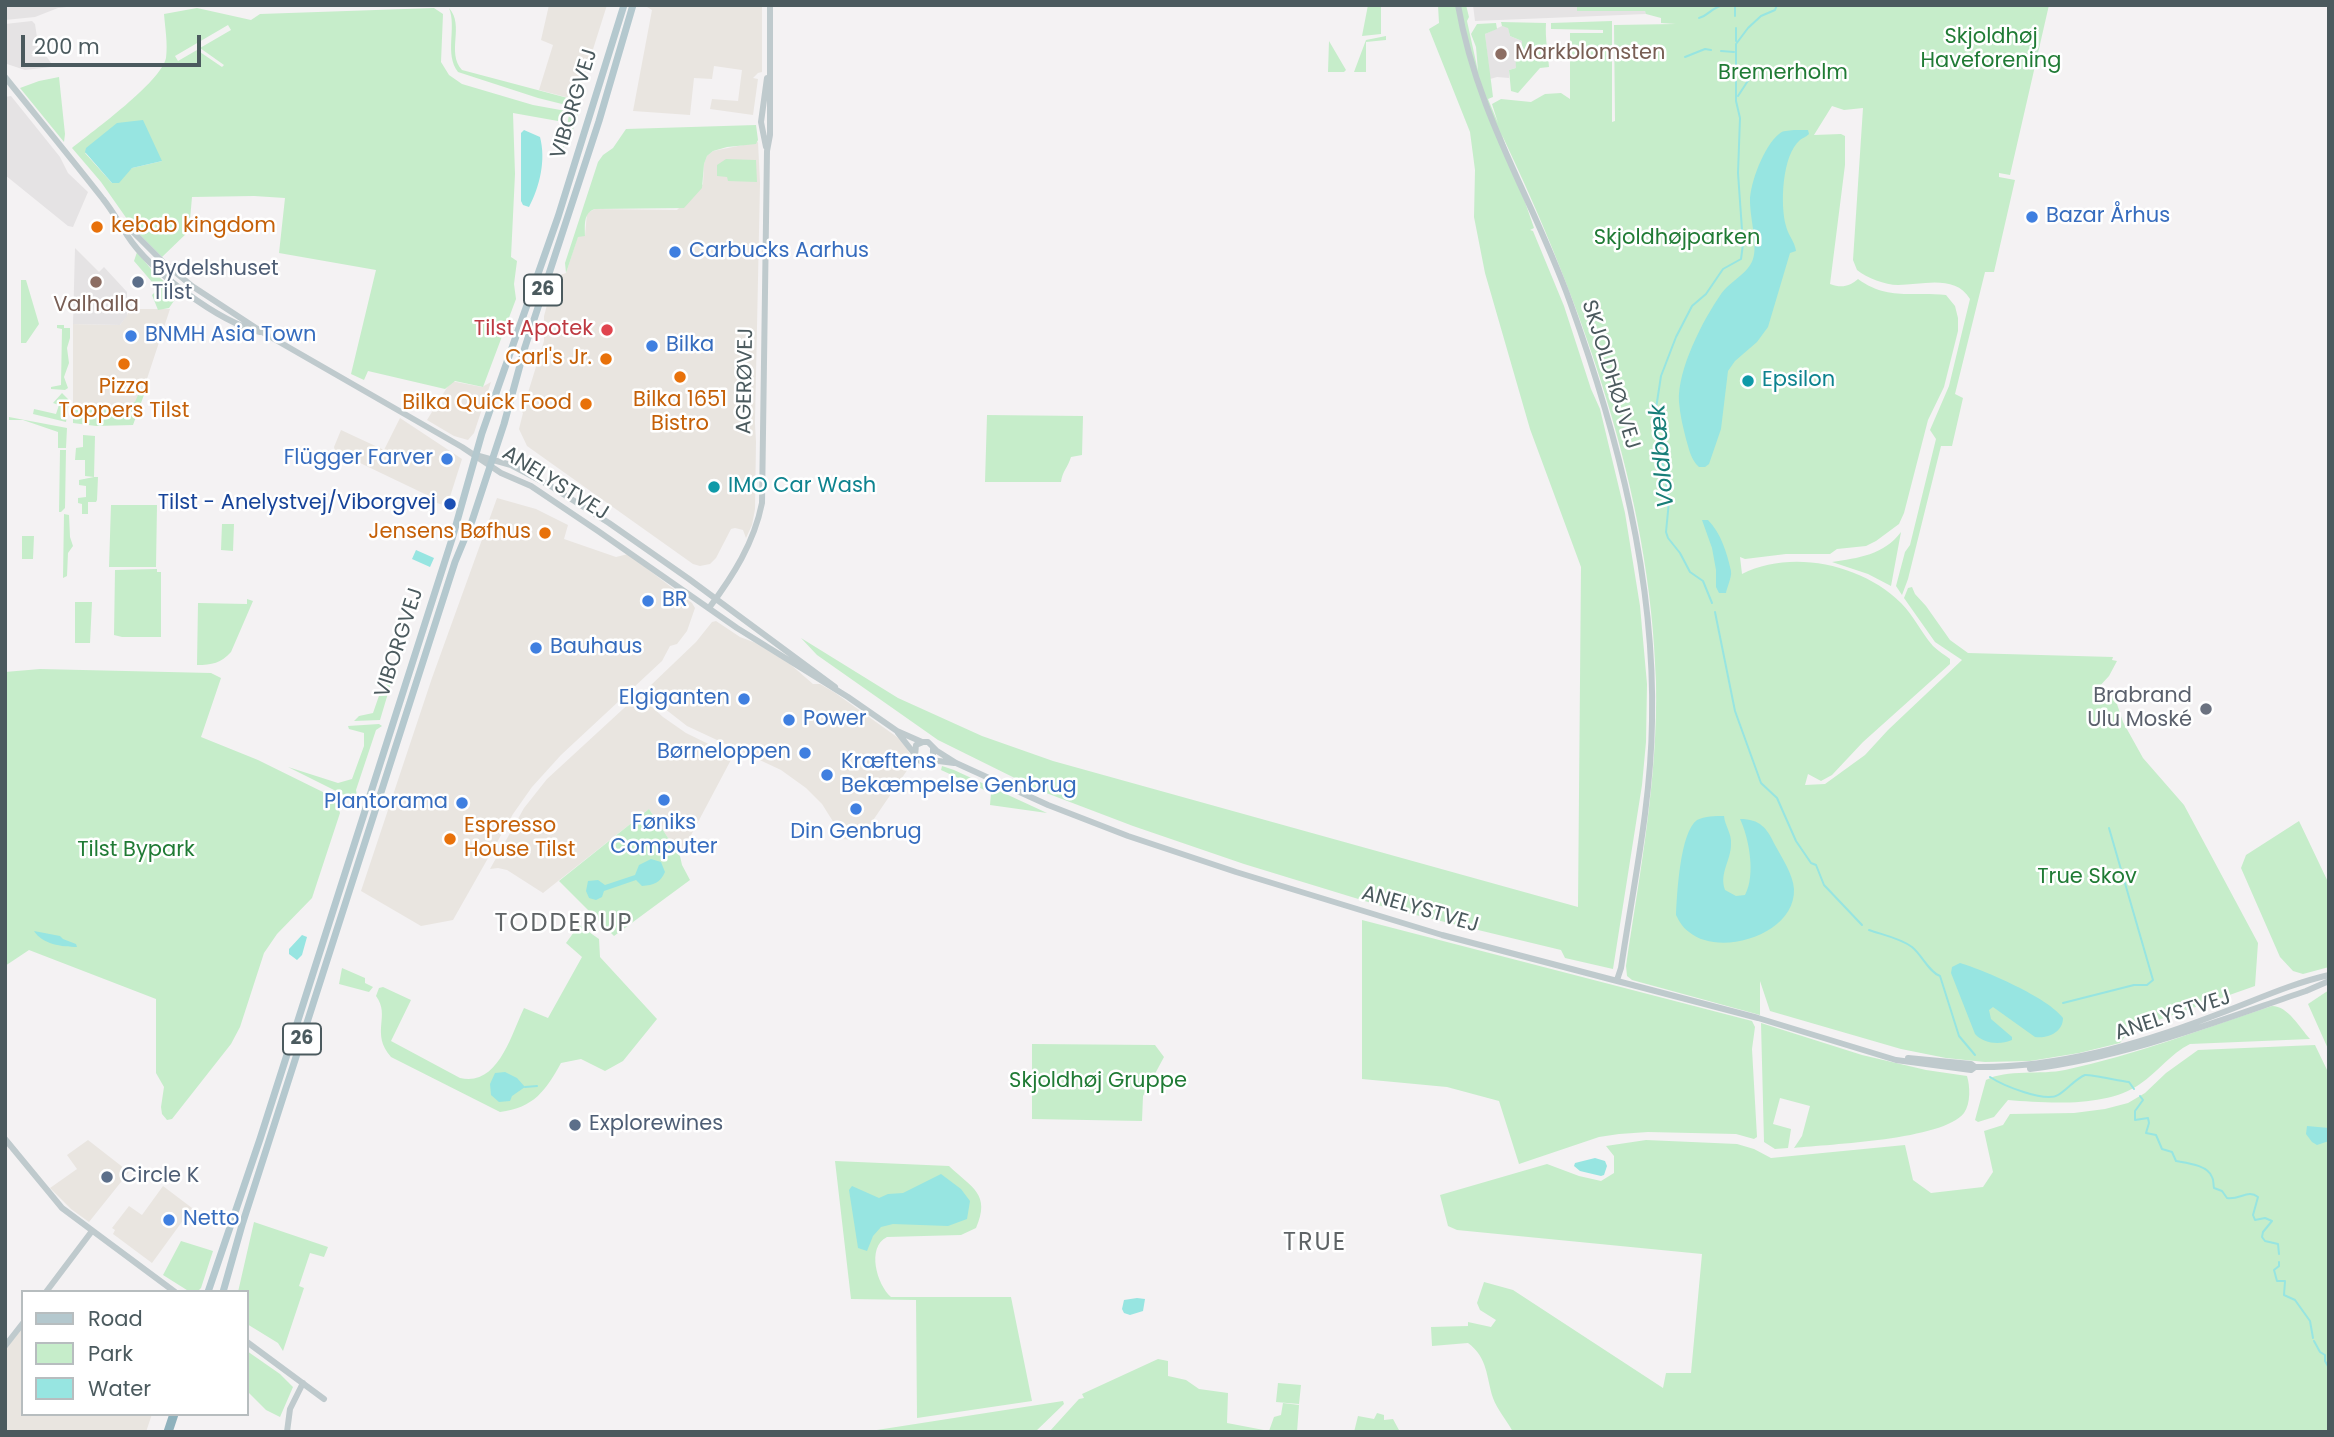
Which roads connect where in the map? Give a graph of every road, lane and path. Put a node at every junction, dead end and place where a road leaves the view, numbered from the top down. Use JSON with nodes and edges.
{"nodes":[{"id":1,"x":624,"y":5,"type":"edge"},
{"id":2,"x":633,"y":5,"type":"edge"},
{"id":3,"x":770,"y":5,"type":"edge"},
{"id":4,"x":1458,"y":5,"type":"edge"},
{"id":5,"x":5,"y":77,"type":"edge"},
{"id":6,"x":476,"y":455,"type":"junction"},
{"id":7,"x":492,"y":463,"type":"junction"},
{"id":8,"x":716,"y":599,"type":"junction"},
{"id":9,"x":709,"y":608,"type":"junction"},
{"id":10,"x":848,"y":697,"type":"junction"},
{"id":11,"x":897,"y":731,"type":"junction"},
{"id":12,"x":923,"y":742,"type":"junction"},
{"id":13,"x":933,"y":748,"type":"junction"},
{"id":14,"x":914,"y":753,"type":"junction"},
{"id":15,"x":929,"y":761,"type":"junction"},
{"id":16,"x":956,"y":763,"type":"junction"},
{"id":17,"x":2329,"y":975,"type":"edge"},
{"id":18,"x":1618,"y":980,"type":"junction"},
{"id":19,"x":2329,"y":981,"type":"edge"},
{"id":20,"x":2026,"y":1066,"type":"junction"},
{"id":21,"x":5,"y":1139,"type":"edge"},
{"id":22,"x":92,"y":1231,"type":"junction"},
{"id":23,"x":48,"y":1290,"type":"edge"},
{"id":24,"x":172,"y":1290,"type":"edge"},
{"id":25,"x":209,"y":1290,"type":"edge"},
{"id":26,"x":224,"y":1290,"type":"edge"},
{"id":27,"x":21,"y":1326,"type":"edge"},
{"id":28,"x":248,"y":1343,"type":"edge"},
{"id":29,"x":5,"y":1346,"type":"edge"},
{"id":30,"x":303,"y":1383,"type":"junction"},
{"id":31,"x":324,"y":1399,"type":"dead end"},
{"id":32,"x":287,"y":1432,"type":"edge"}],
"edges":[{"from":1,"to":6,"type":"main road","name":"VIBORGVEJ","number":"26"},
{"from":2,"to":7,"type":"main road","name":"VIBORGVEJ","number":"26"},
{"from":3,"to":8,"type":"street","name":"AGERØVEJ"},
{"from":4,"to":18,"type":"street","name":"SKJOLDHØJVEJ"},
{"from":5,"to":6,"type":"street","name":"ANELYSTVEJ"},
{"from":6,"to":7,"type":"street","name":"ANELYSTVEJ"},
{"from":6,"to":25,"type":"main road","name":"VIBORGVEJ","number":"26"},
{"from":7,"to":8,"type":"street","name":"ANELYSTVEJ"},
{"from":7,"to":9,"type":"street","name":"ANELYSTVEJ"},
{"from":7,"to":26,"type":"main road","name":"VIBORGVEJ","number":"26"},
{"from":8,"to":9,"type":"street","name":"AGERØVEJ"},
{"from":8,"to":10,"type":"street","name":"ANELYSTVEJ"},
{"from":9,"to":10,"type":"street","name":"ANELYSTVEJ"},
{"from":10,"to":11,"type":"street","name":"ANELYSTVEJ"},
{"from":11,"to":12,"type":"street","name":"ANELYSTVEJ"},
{"from":11,"to":14,"type":"street","name":"ANELYSTVEJ"},
{"from":12,"to":13,"type":"street"},
{"from":12,"to":14,"type":"street"},
{"from":13,"to":15,"type":"street"},
{"from":13,"to":16,"type":"street","name":"ANELYSTVEJ"},
{"from":14,"to":15,"type":"street"},
{"from":15,"to":16,"type":"street","name":"ANELYSTVEJ"},
{"from":16,"to":18,"type":"street","name":"ANELYSTVEJ"},
{"from":17,"to":20,"type":"street","name":"ANELYSTVEJ"},
{"from":18,"to":20,"type":"street","name":"ANELYSTVEJ"},
{"from":19,"to":20,"type":"street","name":"ANELYSTVEJ"},
{"from":21,"to":22,"type":"street"},
{"from":22,"to":23,"type":"street"},
{"from":22,"to":24,"type":"street"},
{"from":27,"to":29,"type":"street"},
{"from":28,"to":30,"type":"street"},
{"from":30,"to":31,"type":"street"},
{"from":30,"to":32,"type":"street"}]}
